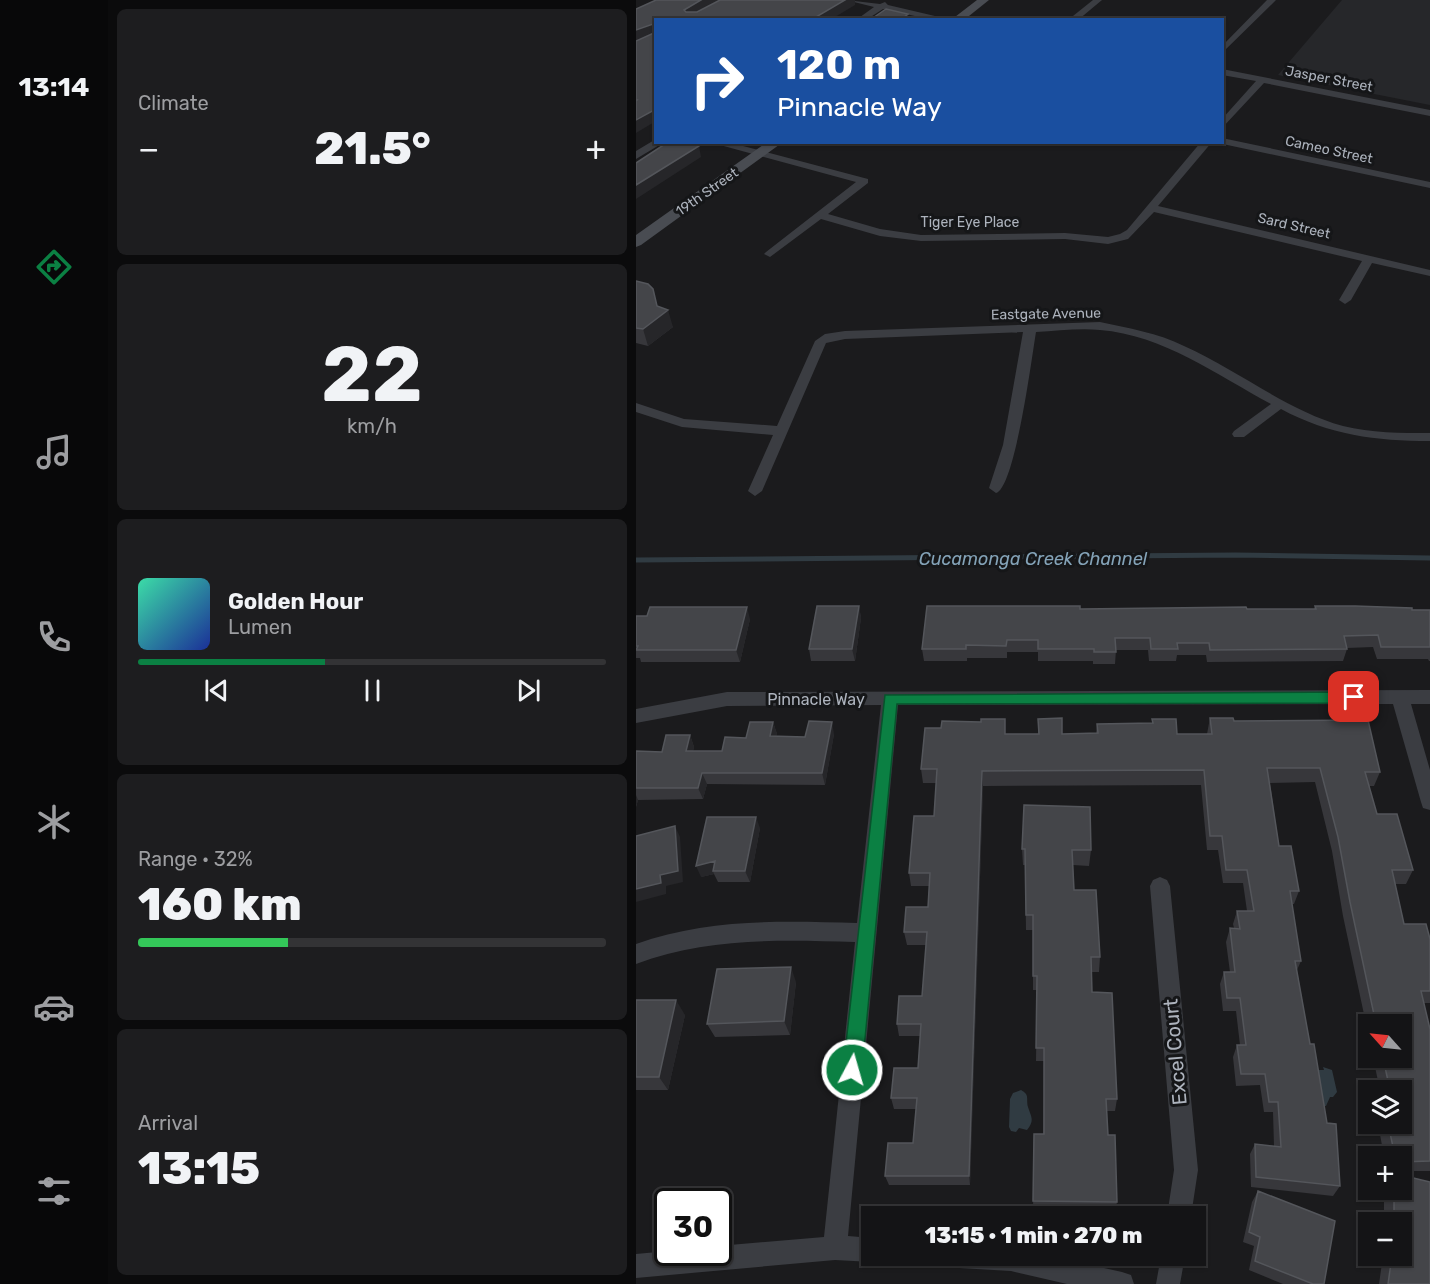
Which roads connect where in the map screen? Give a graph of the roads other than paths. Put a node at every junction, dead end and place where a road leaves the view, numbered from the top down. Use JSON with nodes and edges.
{"nodes":[{"id":1,"x":850,"y":0,"type":"edge"},
{"id":2,"x":892,"y":0,"type":"edge"},
{"id":3,"x":984,"y":0,"type":"edge"},
{"id":4,"x":1098,"y":0,"type":"edge"},
{"id":5,"x":1272,"y":0,"type":"edge"},
{"id":6,"x":882,"y":6,"type":"junction"},
{"id":7,"x":863,"y":18,"type":"edge"},
{"id":8,"x":939,"y":18,"type":"edge"},
{"id":9,"x":959,"y":18,"type":"edge"},
{"id":10,"x":1075,"y":18,"type":"edge"},
{"id":11,"x":1224,"y":49,"type":"edge"},
{"id":12,"x":1224,"y":72,"type":"edge"},
{"id":13,"x":1262,"y":80,"type":"junction"},
{"id":14,"x":1430,"y":113,"type":"edge"},
{"id":15,"x":1224,"y":123,"type":"edge"},
{"id":16,"x":1224,"y":141,"type":"edge"},
{"id":17,"x":654,"y":144,"type":"edge"},
{"id":18,"x":721,"y":144,"type":"edge"},
{"id":19,"x":774,"y":144,"type":"edge"},
{"id":20,"x":1205,"y":144,"type":"edge"},
{"id":21,"x":759,"y":155,"type":"junction"},
{"id":22,"x":636,"y":156,"type":"edge"},
{"id":23,"x":1430,"y":186,"type":"edge"},
{"id":24,"x":1152,"y":208,"type":"junction"},
{"id":25,"x":821,"y":216,"type":"junction"},
{"id":26,"x":636,"y":242,"type":"edge"},
{"id":27,"x":770,"y":254,"type":"dead end"},
{"id":28,"x":1370,"y":259,"type":"junction"},
{"id":29,"x":1430,"y":273,"type":"edge"},
{"id":30,"x":1345,"y":300,"type":"dead end"},
{"id":31,"x":1030,"y":329,"type":"junction"},
{"id":32,"x":1281,"y":403,"type":"junction"},
{"id":33,"x":636,"y":407,"type":"edge"},
{"id":34,"x":780,"y":431,"type":"junction"},
{"id":35,"x":1239,"y":434,"type":"dead end"},
{"id":36,"x":1430,"y":437,"type":"edge"},
{"id":37,"x":996,"y":488,"type":"dead end"},
{"id":38,"x":755,"y":491,"type":"dead end"},
{"id":39,"x":1400,"y":697,"type":"junction"},
{"id":40,"x":1430,"y":697,"type":"edge"},
{"id":41,"x":890,"y":699,"type":"junction"},
{"id":42,"x":636,"y":716,"type":"edge"},
{"id":43,"x":1430,"y":802,"type":"edge"},
{"id":44,"x":1160,"y":886,"type":"dead end"},
{"id":45,"x":866,"y":933,"type":"junction"},
{"id":46,"x":636,"y":954,"type":"edge"},
{"id":47,"x":1181,"y":1206,"type":"edge"},
{"id":48,"x":835,"y":1248,"type":"junction"},
{"id":49,"x":861,"y":1249,"type":"edge"},
{"id":50,"x":636,"y":1266,"type":"edge"},
{"id":51,"x":1042,"y":1266,"type":"edge"},
{"id":52,"x":1171,"y":1266,"type":"edge"},
{"id":53,"x":1122,"y":1284,"type":"edge"},
{"id":54,"x":1168,"y":1284,"type":"edge"}],
"edges":[{"from":1,"to":6,"type":"street"},
{"from":2,"to":6,"type":"street"},
{"from":3,"to":9,"type":"main road"},
{"from":4,"to":10,"type":"street"},
{"from":5,"to":11,"type":"street"},
{"from":6,"to":7,"type":"street"},
{"from":6,"to":8,"type":"street"},
{"from":12,"to":13,"type":"street","name":"Jasper Street"},
{"from":13,"to":14,"type":"street","name":"Jasper Street"},
{"from":13,"to":15,"type":"street"},
{"from":16,"to":23,"type":"street","name":"Cameo Street"},
{"from":17,"to":22,"type":"street"},
{"from":18,"to":21,"type":"street"},
{"from":19,"to":21,"type":"main road","name":"19th Street"},
{"from":20,"to":24,"type":"street"},
{"from":21,"to":25,"type":"street"},
{"from":21,"to":26,"type":"main road","name":"19th Street"},
{"from":24,"to":25,"type":"street","name":"Tiger Eye Place"},
{"from":24,"to":28,"type":"street","name":"Sard Street"},
{"from":25,"to":27,"type":"street"},
{"from":28,"to":29,"type":"street","name":"Sard Street"},
{"from":28,"to":30,"type":"street"},
{"from":31,"to":32,"type":"street","name":"Eastgate Avenue"},
{"from":31,"to":34,"type":"street","name":"Eastgate Avenue"},
{"from":31,"to":37,"type":"street"},
{"from":32,"to":35,"type":"street"},
{"from":32,"to":36,"type":"street","name":"Eastgate Avenue"},
{"from":33,"to":34,"type":"street"},
{"from":34,"to":38,"type":"street"},
{"from":39,"to":40,"type":"street","name":"Pinnacle Way"},
{"from":39,"to":41,"type":"street","name":"Pinnacle Way"},
{"from":39,"to":43,"type":"street"},
{"from":41,"to":42,"type":"street","name":"Pinnacle Way"},
{"from":41,"to":45,"type":"street"},
{"from":44,"to":47,"type":"street","name":"Excel Court"},
{"from":45,"to":46,"type":"street"},
{"from":45,"to":48,"type":"street"},
{"from":48,"to":49,"type":"street"},
{"from":48,"to":50,"type":"street"},
{"from":51,"to":53,"type":"street"},
{"from":52,"to":54,"type":"street"}]}
